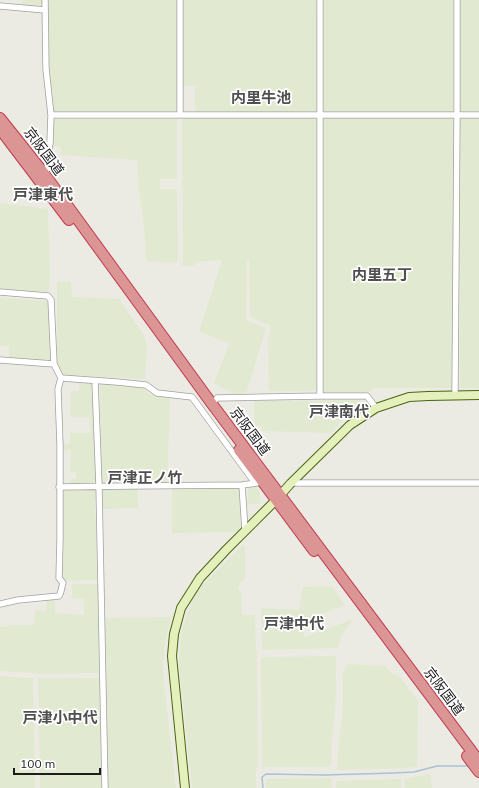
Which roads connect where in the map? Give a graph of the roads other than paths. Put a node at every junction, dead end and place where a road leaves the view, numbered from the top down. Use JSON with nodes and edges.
{"nodes":[{"id":1,"x":45,"y":0,"type":"edge"},
{"id":2,"x":180,"y":0,"type":"edge"},
{"id":3,"x":320,"y":0,"type":"edge"},
{"id":4,"x":457,"y":0,"type":"edge"},
{"id":5,"x":0,"y":6,"type":"edge"},
{"id":6,"x":45,"y":10,"type":"junction"},
{"id":7,"x":51,"y":115,"type":"junction"},
{"id":8,"x":180,"y":115,"type":"junction"},
{"id":9,"x":320,"y":115,"type":"junction"},
{"id":10,"x":457,"y":115,"type":"junction"},
{"id":11,"x":479,"y":115,"type":"edge"},
{"id":12,"x":0,"y":118,"type":"edge"},
{"id":13,"x":0,"y":129,"type":"edge"},
{"id":14,"x":43,"y":172,"type":"junction"},
{"id":15,"x":0,"y":292,"type":"edge"},
{"id":16,"x":0,"y":360,"type":"edge"},
{"id":17,"x":54,"y":364,"type":"junction"},
{"id":18,"x":61,"y":378,"type":"junction"},
{"id":19,"x":95,"y":381,"type":"junction"},
{"id":20,"x":455,"y":395,"type":"junction"},
{"id":21,"x":479,"y":395,"type":"edge"},
{"id":22,"x":320,"y":396,"type":"junction"},
{"id":23,"x":212,"y":404,"type":"junction"},
{"id":24,"x":376,"y":408,"type":"junction"},
{"id":25,"x":258,"y":483,"type":"junction"},
{"id":26,"x":291,"y":483,"type":"junction"},
{"id":27,"x":479,"y":483,"type":"edge"},
{"id":28,"x":242,"y":485,"type":"junction"},
{"id":29,"x":99,"y":486,"type":"junction"},
{"id":30,"x":59,"y":487,"type":"junction"},
{"id":31,"x":278,"y":497,"type":"junction"},
{"id":32,"x":245,"y":530,"type":"junction"},
{"id":33,"x":0,"y":604,"type":"edge"},
{"id":34,"x":479,"y":761,"type":"edge"},
{"id":35,"x":479,"y":772,"type":"edge"},
{"id":36,"x":105,"y":788,"type":"edge"},
{"id":37,"x":185,"y":788,"type":"edge"}],
"edges":[{"from":1,"to":6,"type":"street"},
{"from":2,"to":8,"type":"street"},
{"from":3,"to":9,"type":"street"},
{"from":4,"to":10,"type":"street"},
{"from":5,"to":6,"type":"street"},
{"from":6,"to":7,"type":"street"},
{"from":7,"to":8,"type":"street"},
{"from":7,"to":14,"type":"street"},
{"from":8,"to":9,"type":"street"},
{"from":9,"to":10,"type":"street"},
{"from":9,"to":22,"type":"street"},
{"from":10,"to":11,"type":"street"},
{"from":10,"to":20,"type":"street"},
{"from":12,"to":14,"type":"highway","name":"京阪国道"},
{"from":13,"to":25,"type":"highway","name":"京阪国道"},
{"from":14,"to":23,"type":"highway","name":"京阪国道"},
{"from":15,"to":17,"type":"street"},
{"from":16,"to":17,"type":"street"},
{"from":17,"to":18,"type":"street"},
{"from":18,"to":19,"type":"street"},
{"from":18,"to":30,"type":"street"},
{"from":19,"to":25,"type":"street"},
{"from":19,"to":29,"type":"street"},
{"from":20,"to":21,"type":"street"},
{"from":20,"to":24,"type":"street"},
{"from":22,"to":23,"type":"street"},
{"from":22,"to":24,"type":"street"},
{"from":23,"to":31,"type":"highway","name":"京阪国道"},
{"from":24,"to":26,"type":"street"},
{"from":25,"to":28,"type":"street"},
{"from":25,"to":31,"type":"highway","name":"京阪国道"},
{"from":26,"to":27,"type":"street"},
{"from":26,"to":31,"type":"street"},
{"from":28,"to":29,"type":"street"},
{"from":28,"to":32,"type":"street"},
{"from":29,"to":30,"type":"street"},
{"from":29,"to":36,"type":"street"},
{"from":30,"to":33,"type":"street"},
{"from":31,"to":32,"type":"street"},
{"from":31,"to":34,"type":"highway","name":"京阪国道"},
{"from":31,"to":35,"type":"highway","name":"京阪国道"},
{"from":32,"to":37,"type":"street"}]}
